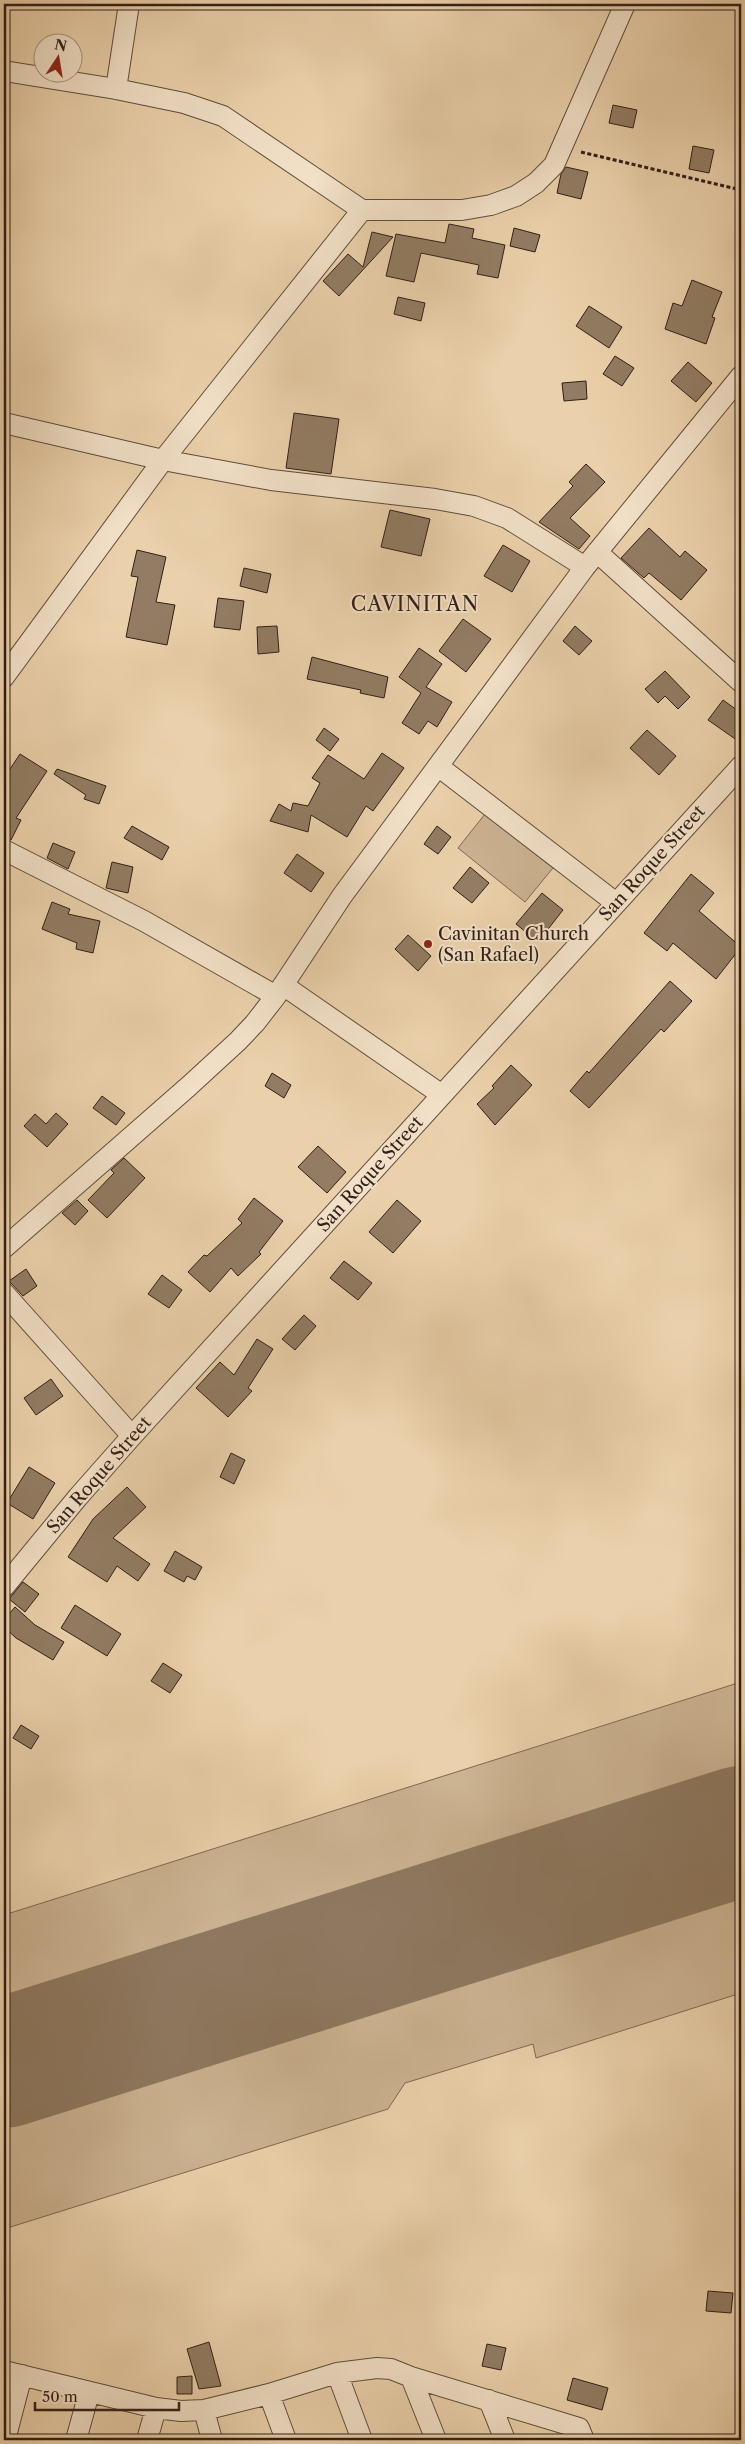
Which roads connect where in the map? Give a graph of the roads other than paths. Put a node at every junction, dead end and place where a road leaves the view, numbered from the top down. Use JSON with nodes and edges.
{"nodes":[{"id":1,"x":129,"y":4,"type":"edge"},
{"id":2,"x":625,"y":4,"type":"edge"},
{"id":3,"x":4,"y":71,"type":"edge"},
{"id":4,"x":116,"y":89,"type":"junction"},
{"id":5,"x":362,"y":210,"type":"junction"},
{"id":6,"x":741,"y":376,"type":"edge"},
{"id":7,"x":4,"y":423,"type":"edge"},
{"id":8,"x":163,"y":460,"type":"junction"},
{"id":9,"x":591,"y":559,"type":"junction"},
{"id":10,"x":4,"y":677,"type":"edge"},
{"id":11,"x":741,"y":682,"type":"edge"},
{"id":12,"x":438,"y":766,"type":"junction"},
{"id":13,"x":741,"y":766,"type":"edge"},
{"id":14,"x":4,"y":850,"type":"edge"},
{"id":15,"x":616,"y":903,"type":"junction"},
{"id":16,"x":279,"y":990,"type":"junction"},
{"id":17,"x":442,"y":1095,"type":"junction"},
{"id":18,"x":4,"y":1248,"type":"edge"},
{"id":19,"x":4,"y":1293,"type":"edge"},
{"id":20,"x":132,"y":1436,"type":"junction"},
{"id":21,"x":4,"y":1587,"type":"edge"},
{"id":22,"x":13,"y":2373,"type":"edge"},
{"id":23,"x":337,"y":2373,"type":"junction"},
{"id":24,"x":411,"y":2377,"type":"junction"},
{"id":25,"x":89,"y":2393,"type":"junction"},
{"id":26,"x":270,"y":2394,"type":"junction"},
{"id":27,"x":489,"y":2400,"type":"junction"},
{"id":28,"x":156,"y":2408,"type":"junction"},
{"id":29,"x":204,"y":2410,"type":"junction"},
{"id":30,"x":5,"y":2440,"type":"edge"},
{"id":31,"x":76,"y":2440,"type":"edge"},
{"id":32,"x":147,"y":2440,"type":"edge"},
{"id":33,"x":212,"y":2440,"type":"edge"},
{"id":34,"x":286,"y":2440,"type":"edge"},
{"id":35,"x":362,"y":2440,"type":"edge"},
{"id":36,"x":436,"y":2440,"type":"edge"},
{"id":37,"x":505,"y":2440,"type":"edge"},
{"id":38,"x":584,"y":2440,"type":"edge"}],
"edges":[{"from":1,"to":4,"type":"street"},
{"from":2,"to":5,"type":"street"},
{"from":3,"to":4,"type":"street"},
{"from":4,"to":5,"type":"street"},
{"from":5,"to":8,"type":"street"},
{"from":6,"to":9,"type":"street"},
{"from":7,"to":8,"type":"street"},
{"from":8,"to":9,"type":"street"},
{"from":8,"to":10,"type":"street"},
{"from":9,"to":11,"type":"street"},
{"from":9,"to":12,"type":"street"},
{"from":12,"to":15,"type":"street"},
{"from":12,"to":16,"type":"street"},
{"from":13,"to":15,"type":"street","name":"San Roque Street"},
{"from":14,"to":16,"type":"street"},
{"from":15,"to":17,"type":"street","name":"San Roque Street"},
{"from":16,"to":17,"type":"street"},
{"from":16,"to":18,"type":"street"},
{"from":17,"to":20,"type":"street","name":"San Roque Street"},
{"from":19,"to":20,"type":"street"},
{"from":20,"to":21,"type":"street","name":"San Roque Street"},
{"from":22,"to":25,"type":"street"},
{"from":22,"to":30,"type":"street"},
{"from":23,"to":24,"type":"street"},
{"from":23,"to":26,"type":"street"},
{"from":23,"to":35,"type":"street"},
{"from":24,"to":27,"type":"street"},
{"from":24,"to":36,"type":"street"},
{"from":25,"to":28,"type":"street"},
{"from":25,"to":31,"type":"street"},
{"from":26,"to":29,"type":"street"},
{"from":26,"to":34,"type":"street"},
{"from":27,"to":37,"type":"street"},
{"from":27,"to":38,"type":"street"},
{"from":28,"to":29,"type":"street"},
{"from":28,"to":32,"type":"street"},
{"from":29,"to":33,"type":"street"}]}
